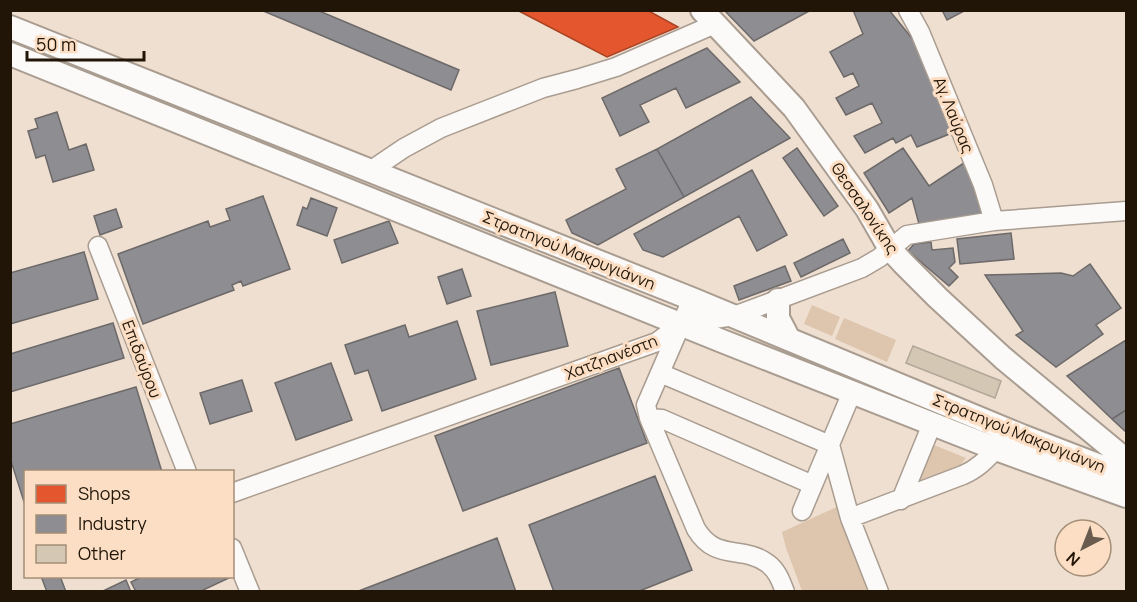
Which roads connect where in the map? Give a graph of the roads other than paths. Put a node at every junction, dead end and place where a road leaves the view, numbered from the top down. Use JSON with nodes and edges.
{"nodes":[{"id":1,"x":908,"y":10,"type":"edge"},
{"id":2,"x":709,"y":17,"type":"edge"},
{"id":3,"x":10,"y":27,"type":"edge"},
{"id":4,"x":10,"y":54,"type":"edge"},
{"id":5,"x":370,"y":171,"type":"junction"},
{"id":6,"x":1126,"y":211,"type":"edge"},
{"id":7,"x":994,"y":221,"type":"junction"},
{"id":8,"x":98,"y":246,"type":"dead end"},
{"id":9,"x":890,"y":249,"type":"junction"},
{"id":10,"x":692,"y":299,"type":"junction"},
{"id":11,"x":778,"y":300,"type":"junction"},
{"id":12,"x":734,"y":316,"type":"junction"},
{"id":13,"x":681,"y":324,"type":"junction"},
{"id":14,"x":789,"y":339,"type":"junction"},
{"id":15,"x":660,"y":373,"type":"junction"},
{"id":16,"x":852,"y":392,"type":"junction"},
{"id":17,"x":649,"y":418,"type":"junction"},
{"id":18,"x":932,"y":424,"type":"junction"},
{"id":19,"x":830,"y":445,"type":"junction"},
{"id":20,"x":996,"y":449,"type":"junction"},
{"id":21,"x":1126,"y":460,"type":"edge"},
{"id":22,"x":187,"y":470,"type":"edge"},
{"id":23,"x":1126,"y":476,"type":"edge"},
{"id":24,"x":813,"y":484,"type":"junction"},
{"id":25,"x":234,"y":492,"type":"edge"},
{"id":26,"x":1126,"y":496,"type":"edge"},
{"id":27,"x":901,"y":500,"type":"junction"},
{"id":28,"x":802,"y":511,"type":"dead end"},
{"id":29,"x":850,"y":518,"type":"junction"},
{"id":30,"x":234,"y":553,"type":"edge"},
{"id":31,"x":250,"y":591,"type":"edge"},
{"id":32,"x":785,"y":591,"type":"edge"},
{"id":33,"x":879,"y":591,"type":"edge"}],
"edges":[{"from":1,"to":7,"type":"street","name":"Αγ. Λαύρας"},
{"from":2,"to":5,"type":"street"},
{"from":2,"to":9,"type":"street","name":"Θεσσαλονίκης"},
{"from":3,"to":5,"type":"street","name":"Στρατηγού Μακρυγιάννη"},
{"from":4,"to":13,"type":"street","name":"Στρατηγού Μακρυγιάννη"},
{"from":5,"to":10,"type":"street","name":"Στρατηγού Μακρυγιάννη"},
{"from":6,"to":7,"type":"street","name":"Χατζηανέστη"},
{"from":7,"to":9,"type":"street","name":"Χατζηανέστη"},
{"from":8,"to":22,"type":"street","name":"Επιδαύρου"},
{"from":9,"to":11,"type":"street","name":"Χατζηανέστη"},
{"from":9,"to":21,"type":"street","name":"Θεσσαλονίκης"},
{"from":10,"to":12,"type":"street","name":"Στρατηγού Μακρυγιάννη"},
{"from":10,"to":13,"type":"street"},
{"from":11,"to":12,"type":"street","name":"Χατζηανέστη"},
{"from":11,"to":14,"type":"street"},
{"from":12,"to":13,"type":"street","name":"Χατζηανέστη"},
{"from":12,"to":14,"type":"street","name":"Στρατηγού Μακρυγιάννη"},
{"from":13,"to":15,"type":"street"},
{"from":13,"to":16,"type":"street","name":"Στρατηγού Μακρυγιάννη"},
{"from":13,"to":25,"type":"street","name":"Χατζηανέστη"},
{"from":14,"to":23,"type":"street","name":"Στρατηγού Μακρυγιάννη"},
{"from":15,"to":17,"type":"street"},
{"from":15,"to":19,"type":"street"},
{"from":16,"to":18,"type":"street","name":"Στρατηγού Μακρυγιάννη"},
{"from":16,"to":19,"type":"street"},
{"from":17,"to":24,"type":"street"},
{"from":17,"to":32,"type":"street"},
{"from":18,"to":20,"type":"street","name":"Στρατηγού Μακρυγιάννη"},
{"from":18,"to":27,"type":"street"},
{"from":19,"to":24,"type":"street"},
{"from":19,"to":29,"type":"street"},
{"from":20,"to":26,"type":"street","name":"Στρατηγού Μακρυγιάννη"},
{"from":20,"to":27,"type":"street"},
{"from":24,"to":28,"type":"street"},
{"from":27,"to":29,"type":"street"},
{"from":29,"to":33,"type":"street"},
{"from":30,"to":31,"type":"street"}]}
